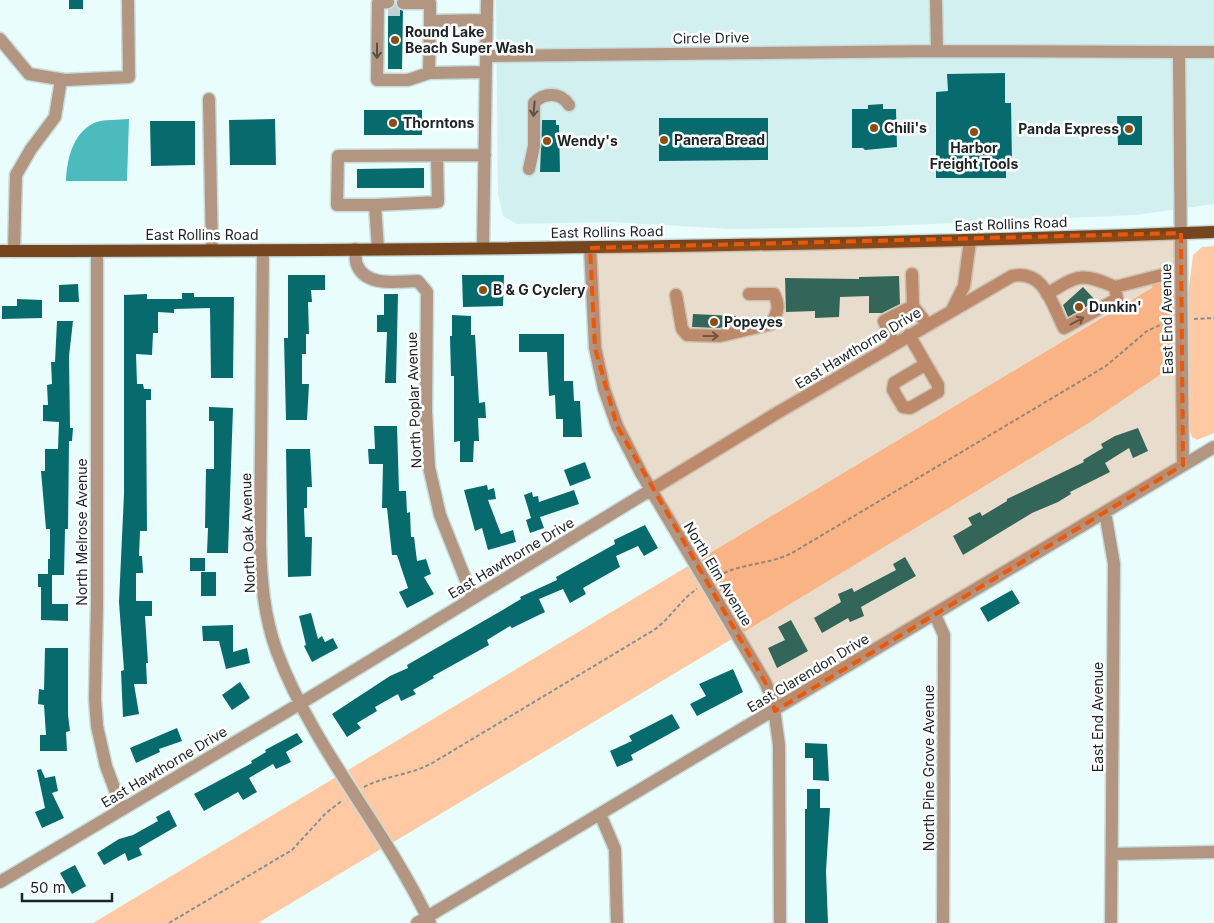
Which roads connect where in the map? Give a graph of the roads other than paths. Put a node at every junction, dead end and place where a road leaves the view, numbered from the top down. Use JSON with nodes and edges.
{"nodes":[{"id":1,"x":128,"y":0,"type":"edge"},
{"id":2,"x":487,"y":0,"type":"edge"},
{"id":3,"x":936,"y":0,"type":"edge"},
{"id":4,"x":403,"y":6,"type":"tunnel mouth"},
{"id":5,"x":385,"y":8,"type":"dead end"},
{"id":6,"x":430,"y":16,"type":"junction"},
{"id":7,"x":487,"y":20,"type":"junction"},
{"id":8,"x":0,"y":39,"type":"edge"},
{"id":9,"x":937,"y":51,"type":"junction"},
{"id":10,"x":1179,"y":52,"type":"junction"},
{"id":11,"x":1214,"y":52,"type":"edge"},
{"id":12,"x":486,"y":56,"type":"junction"},
{"id":13,"x":429,"y":72,"type":"junction"},
{"id":14,"x":486,"y":72,"type":"junction"},
{"id":15,"x":65,"y":80,"type":"junction"},
{"id":16,"x":209,"y":99,"type":"dead end"},
{"id":17,"x":569,"y":105,"type":"dead end"},
{"id":18,"x":485,"y":155,"type":"junction"},
{"id":19,"x":437,"y":156,"type":"junction"},
{"id":20,"x":529,"y":168,"type":"dead end"},
{"id":21,"x":375,"y":205,"type":"junction"},
{"id":22,"x":1214,"y":232,"type":"edge"},
{"id":23,"x":1181,"y":233,"type":"junction"},
{"id":24,"x":970,"y":241,"type":"junction"},
{"id":25,"x":484,"y":248,"type":"junction"},
{"id":26,"x":590,"y":248,"type":"junction"},
{"id":27,"x":355,"y":249,"type":"junction"},
{"id":28,"x":378,"y":249,"type":"junction"},
{"id":29,"x":212,"y":250,"type":"junction"},
{"id":30,"x":263,"y":250,"type":"junction"},
{"id":31,"x":0,"y":251,"type":"edge"},
{"id":32,"x":14,"y":251,"type":"junction"},
{"id":33,"x":97,"y":251,"type":"junction"},
{"id":34,"x":912,"y":274,"type":"dead end"},
{"id":35,"x":1162,"y":275,"type":"dead end"},
{"id":36,"x":1115,"y":287,"type":"junction"},
{"id":37,"x":749,"y":294,"type":"dead end"},
{"id":38,"x":1046,"y":294,"type":"junction"},
{"id":39,"x":676,"y":295,"type":"dead end"},
{"id":40,"x":913,"y":306,"type":"junction"},
{"id":41,"x":952,"y":310,"type":"junction"},
{"id":42,"x":927,"y":324,"type":"junction"},
{"id":43,"x":908,"y":335,"type":"junction"},
{"id":44,"x":894,"y":344,"type":"junction"},
{"id":45,"x":926,"y":364,"type":"dead end"},
{"id":46,"x":1214,"y":447,"type":"edge"},
{"id":47,"x":1183,"y":465,"type":"junction"},
{"id":48,"x":651,"y":490,"type":"junction"},
{"id":49,"x":1105,"y":512,"type":"junction"},
{"id":50,"x":473,"y":598,"type":"junction"},
{"id":51,"x":935,"y":615,"type":"junction"},
{"id":52,"x":301,"y":703,"type":"junction"},
{"id":53,"x":774,"y":711,"type":"junction"},
{"id":54,"x":122,"y":809,"type":"junction"},
{"id":55,"x":600,"y":814,"type":"junction"},
{"id":56,"x":1214,"y":852,"type":"edge"},
{"id":57,"x":1112,"y":854,"type":"junction"},
{"id":58,"x":0,"y":882,"type":"edge"},
{"id":59,"x":425,"y":921,"type":"edge"},
{"id":60,"x":617,"y":923,"type":"edge"},
{"id":61,"x":780,"y":923,"type":"edge"},
{"id":62,"x":943,"y":923,"type":"edge"},
{"id":63,"x":1111,"y":923,"type":"edge"}],
"edges":[{"from":1,"to":15,"type":"street"},
{"from":2,"to":7,"type":"street"},
{"from":3,"to":9,"type":"street"},
{"from":4,"to":6,"type":"street"},
{"from":5,"to":13,"type":"street","one_way":true},
{"from":6,"to":7,"type":"street"},
{"from":6,"to":13,"type":"street"},
{"from":7,"to":12,"type":"street"},
{"from":8,"to":15,"type":"street"},
{"from":9,"to":10,"type":"street","name":"Circle Drive"},
{"from":9,"to":12,"type":"street","name":"Circle Drive"},
{"from":10,"to":11,"type":"street"},
{"from":10,"to":23,"type":"street","name":"East End Avenue"},
{"from":12,"to":14,"type":"street"},
{"from":13,"to":14,"type":"street"},
{"from":14,"to":18,"type":"street"},
{"from":15,"to":32,"type":"street"},
{"from":16,"to":29,"type":"street"},
{"from":17,"to":20,"type":"street","one_way":true},
{"from":18,"to":19,"type":"street"},
{"from":18,"to":25,"type":"street"},
{"from":19,"to":21,"type":"street"},
{"from":19,"to":21,"type":"street"},
{"from":21,"to":28,"type":"street"},
{"from":22,"to":23,"type":"main road","name":"East Rollins Road"},
{"from":23,"to":24,"type":"main road","name":"East Rollins Road"},
{"from":23,"to":47,"type":"street","name":"East End Avenue"},
{"from":24,"to":26,"type":"main road","name":"East Rollins Road"},
{"from":24,"to":41,"type":"street"},
{"from":25,"to":26,"type":"main road","name":"East Rollins Road"},
{"from":25,"to":28,"type":"main road","name":"East Rollins Road"},
{"from":26,"to":48,"type":"street","name":"North Elm Avenue"},
{"from":27,"to":28,"type":"main road","name":"East Rollins Road"},
{"from":27,"to":30,"type":"main road","name":"East Rollins Road"},
{"from":27,"to":50,"type":"street","name":"North Poplar Avenue"},
{"from":29,"to":30,"type":"main road","name":"East Rollins Road"},
{"from":29,"to":33,"type":"main road","name":"East Rollins Road"},
{"from":30,"to":52,"type":"street","name":"North Oak Avenue"},
{"from":31,"to":32,"type":"main road","name":"East Rollins Road"},
{"from":32,"to":33,"type":"main road","name":"East Rollins Road"},
{"from":33,"to":54,"type":"street","name":"North Melrose Avenue"},
{"from":34,"to":40,"type":"street"},
{"from":35,"to":36,"type":"street"},
{"from":36,"to":38,"type":"street"},
{"from":38,"to":36,"type":"street","one_way":true},
{"from":39,"to":37,"type":"street","one_way":true},
{"from":38,"to":41,"type":"street","name":"East Hawthorne Drive"},
{"from":40,"to":42,"type":"street"},
{"from":40,"to":44,"type":"street"},
{"from":41,"to":42,"type":"street","name":"East Hawthorne Drive"},
{"from":42,"to":43,"type":"street","name":"East Hawthorne Drive"},
{"from":43,"to":44,"type":"street","name":"East Hawthorne Drive"},
{"from":43,"to":45,"type":"street"},
{"from":44,"to":48,"type":"street","name":"East Hawthorne Drive"},
{"from":46,"to":47,"type":"street","name":"East Clarendon Drive"},
{"from":47,"to":49,"type":"street","name":"East Clarendon Drive"},
{"from":48,"to":50,"type":"street","name":"East Hawthorne Drive"},
{"from":48,"to":53,"type":"street","name":"North Elm Avenue"},
{"from":49,"to":51,"type":"street","name":"East Clarendon Drive"},
{"from":49,"to":57,"type":"street","name":"East End Avenue"},
{"from":50,"to":52,"type":"street","name":"East Hawthorne Drive"},
{"from":51,"to":53,"type":"street","name":"East Clarendon Drive"},
{"from":51,"to":62,"type":"street","name":"North Pine Grove Avenue"},
{"from":52,"to":54,"type":"street","name":"East Hawthorne Drive"},
{"from":52,"to":59,"type":"street","name":"North Oak Avenue"},
{"from":53,"to":55,"type":"street","name":"East Clarendon Drive"},
{"from":53,"to":61,"type":"street","name":"North Elm Avenue"},
{"from":54,"to":58,"type":"street","name":"East Hawthorne Drive"},
{"from":55,"to":59,"type":"street","name":"East Clarendon Drive"},
{"from":55,"to":60,"type":"street"},
{"from":56,"to":57,"type":"street"},
{"from":57,"to":63,"type":"street","name":"East End Avenue"}]}
